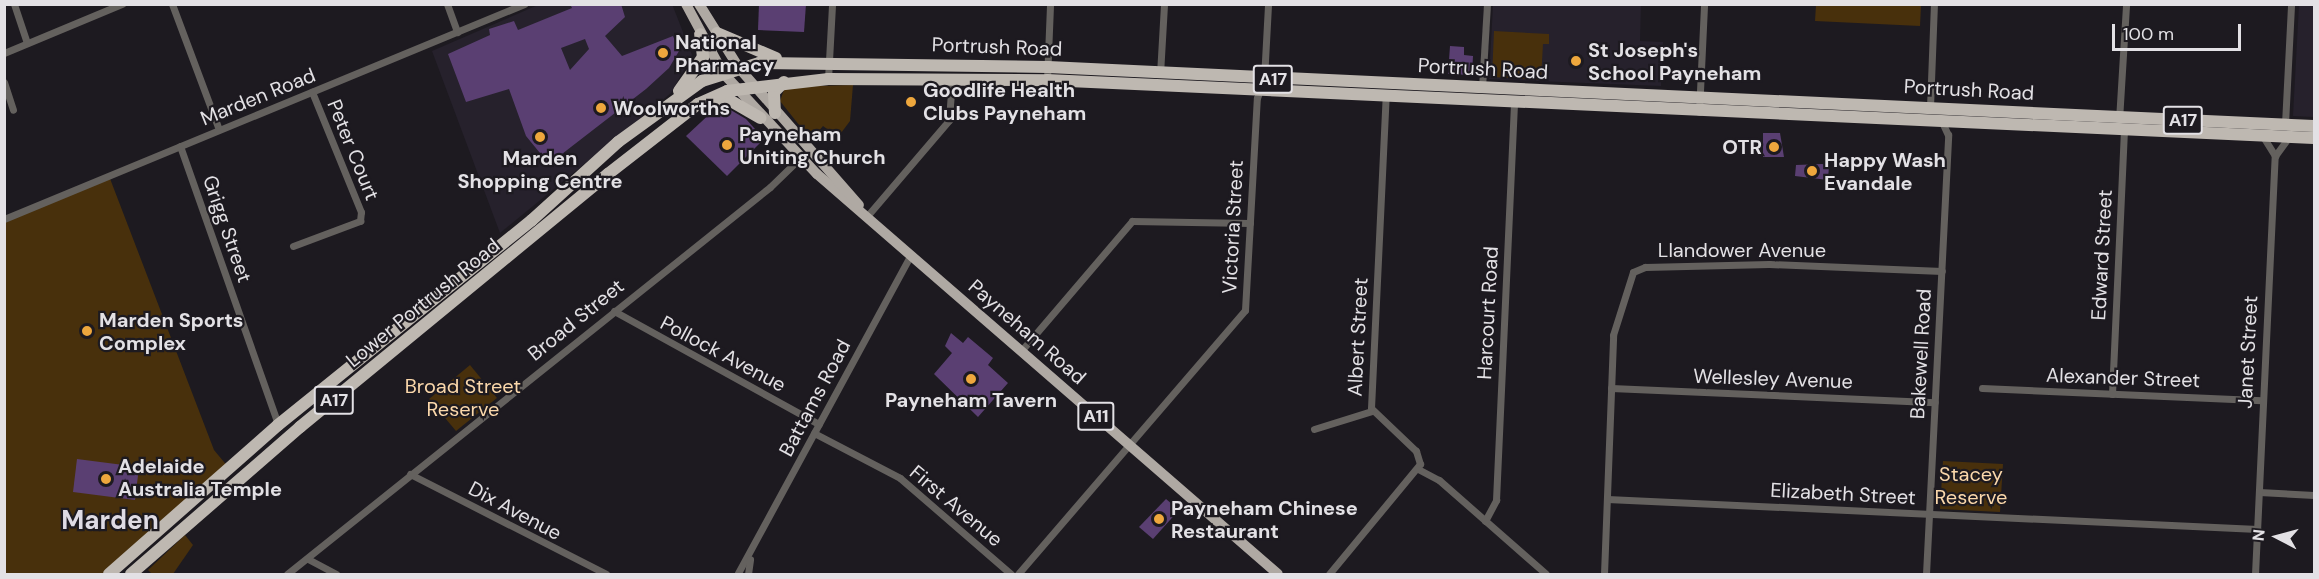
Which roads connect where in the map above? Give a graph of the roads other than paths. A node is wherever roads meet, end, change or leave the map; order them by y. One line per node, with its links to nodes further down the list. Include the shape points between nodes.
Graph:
1 (14, 4): 20 (street)
2 (122, 4): 20 (street)
3 (172, 4): 52 (street)
4 (447, 4): 17 (street)
5 (524, 4): 17 (street, Marden Road)
6 (686, 4): 19 (main road, Payneham Road / A11)
7 (699, 4): 18 (main road, Payneham Road / A11)
8 (832, 4): 23 (street)
9 (1050, 4): 26 (street)
10 (1164, 4): 30 (street)
11 (1268, 4): 29 (street)
12 (1487, 4): 34 (street)
13 (1704, 4): 42 (street)
14 (1934, 4): 43 (street)
15 (2126, 4): 49 (street, Edward Street)
16 (2291, 4): 50 (street)
17 (457, 32): 38 (street, Marden Road)
18 (717, 33): 22 (highway); 24 (main road, Payneham Road / A11)
19 (700, 34): 25 (main road, Payneham Road / A11); 40 (highway, via 701,61)
20 (27, 43): 21 (street)
21 (4, 53)
22 (783, 60): 23 (highway, Portrush Road / A17); 24 (highway, Portrush Road / A17)
23 (829, 62): 26 (highway, Portrush Road / A17); 28 (street)
24 (740, 68): 25 (highway, Portrush Road / A17); 33 (main road, Payneham Road / A11)
25 (723, 73): 35 (main road, Payneham Road / A11); 40 (highway, Lower Portrush Road / A17)
26 (1047, 74): 27 (highway, Portrush Road / A17); 30 (highway, Portrush Road / A17)
27 (952, 78): 28 (highway, Portrush Road / A17); 60 (street, via 950,120)
28 (828, 79): 32 (highway, Portrush Road / A17)
29 (1264, 79): 30 (highway, Portrush Road / A17); 36 (street, Victoria Street); 37 (highway, Portrush Road / A17)
30 (1159, 80): 36 (highway, Portrush Road / A17)
31 (4, 82): 44 (street)
32 (784, 82): 33 (highway, Portrush Road / A17); 45 (highway, via 774,92)
33 (754, 86): 35 (highway, Lower Portrush Road / A17); 45 (main road, Payneham Road / A11)
34 (1482, 88): 37 (highway, Portrush Road / A17); 42 (highway, Portrush Road / A17)
35 (737, 90): 39 (highway, Lower Portrush Road / A17); 46 (main road, Payneham Road / A11)
36 (1258, 90): 37 (highway, Portrush Road / A17); 62 (street, Victoria Street)
37 (1387, 90): 41 (highway, Portrush Road / A17); 76 (street, Albert Street)
38 (312, 92): 52 (street, Marden Road); 65 (street, Peter Court, via 361,212 360,221)
39 (706, 101): 46 (highway, via 731,101); 63 (highway, Lower Portrush Road / A17)
40 (669, 103): 64 (highway, Lower Portrush Road / A17, via 618,142)
41 (1514, 103): 42 (highway, Portrush Road / A17); 90 (street, Harcourt Road, via 1496,500)
42 (1699, 105): 43 (highway, Portrush Road / A17); 47 (highway, Portrush Road / A17)
43 (1930, 107): 47 (highway); 48 (highway); 49 (highway, Portrush Road / A17)
44 (13, 110)
45 (775, 113): 60 (main road, Payneham Road / A11)
46 (761, 118): 59 (main road, Payneham Road / A11)
47 (1903, 121): 48 (highway, Portrush Road / A17)
48 (1950, 122): 49 (highway, Portrush Road / A17); 53 (street); 53 (street, Bakewell Road)
49 (2122, 123): 50 (highway, Portrush Road / A17); 54 (highway, Portrush Road / A17); 73 (street, Edward Street)
50 (2285, 124): 51 (highway, Portrush Road / A17)
51 (2314, 126)
52 (219, 130): 57 (street, Marden Road)
53 (1948, 135): 68 (street, Bakewell Road)
54 (2262, 135): 55 (highway, Portrush Road / A17); 58 (street)
55 (2289, 136): 56 (highway, Portrush Road / A17); 58 (street)
56 (2314, 138)
57 (180, 146): 61 (street, Marden Road); 79 (street, Grigg Street)
58 (2275, 156): 74 (street, Janet Street)
59 (800, 158): 60 (main road, Payneham Road / A11); 69 (street, Broad Street)
60 (865, 213): 66 (main road, Payneham Road / A11)
61 (4, 219)
62 (1250, 224): 70 (street, via 1132,221); 82 (street, Victoria Street, via 1245,310)
63 (541, 231): 64 (highway); 67 (highway, Lower Portrush Road / A17)
64 (512, 237): 67 (highway); 79 (highway, Lower Portrush Road / A17)
65 (293, 246)
66 (911, 255): 70 (main road, Payneham Road / A11); 78 (street, Battams Road)
67 (502, 266): 77 (highway, Lower Portrush Road / A17)
68 (1942, 271): 71 (street, Llandower Avenue, via 1769,264 1639,268 1630,278 1614,324); 75 (street, Bakewell Road)
69 (614, 311): 78 (street, Pollock Avenue); 85 (street, Broad Street)
70 (1021, 351): 82 (main road, Payneham Road / A11)
71 (1611, 388): 75 (street, Wellesley Avenue); 88 (street, Llandower Avenue)
72 (1982, 388): 73 (street, Alexander Street)
73 (2112, 394): 74 (street, Alexander Street)
74 (2262, 400): 86 (street, Janet Street)
75 (1935, 402): 89 (street, Bakewell Road)
76 (1372, 411): 80 (street); 84 (street, Albert Street, via 1416,451)
77 (303, 424): 79 (highway); 83 (highway, Lower Portrush Road / A17)
78 (819, 424): 81 (street, Battams Road)
79 (278, 425): 83 (highway); 94 (highway, Lower Portrush Road / A17)
80 (1314, 429)
81 (814, 433): 99 (street, Battams Road); 100 (street, First Avenue, via 900,478)
82 (1131, 446): 101 (street, Victoria Street); 102 (main road, Payneham Road / A11)
83 (271, 451): 93 (highway, Lower Portrush Road / A17)
84 (1418, 469): 90 (street, via 1439,480); 103 (street)
85 (410, 474): 92 (street, Broad Street); 98 (street, Dix Avenue)
86 (2259, 492): 87 (street); 91 (street, Janet Street)
87 (2314, 495)
88 (1607, 499): 89 (street, Elizabeth Street); 105 (street, Llandower Avenue)
89 (1929, 514): 91 (street, Elizabeth Street); 106 (street, Bakewell Road)
90 (1485, 521): 104 (street)
91 (2257, 529): 107 (street, Janet Street)
92 (308, 559): 96 (street, Broad Street); 97 (street)
93 (141, 565): 94 (highway); 95 (highway, Lower Portrush Road / A17)
94 (115, 572)
95 (131, 574)
96 (287, 574)
97 (336, 574)
98 (606, 574)
99 (741, 574)
100 (1011, 574)
101 (1018, 574)
102 (1278, 574)
103 (1329, 574)
104 (1546, 574)
105 (1604, 574)
106 (1926, 574)
107 (2255, 574)

